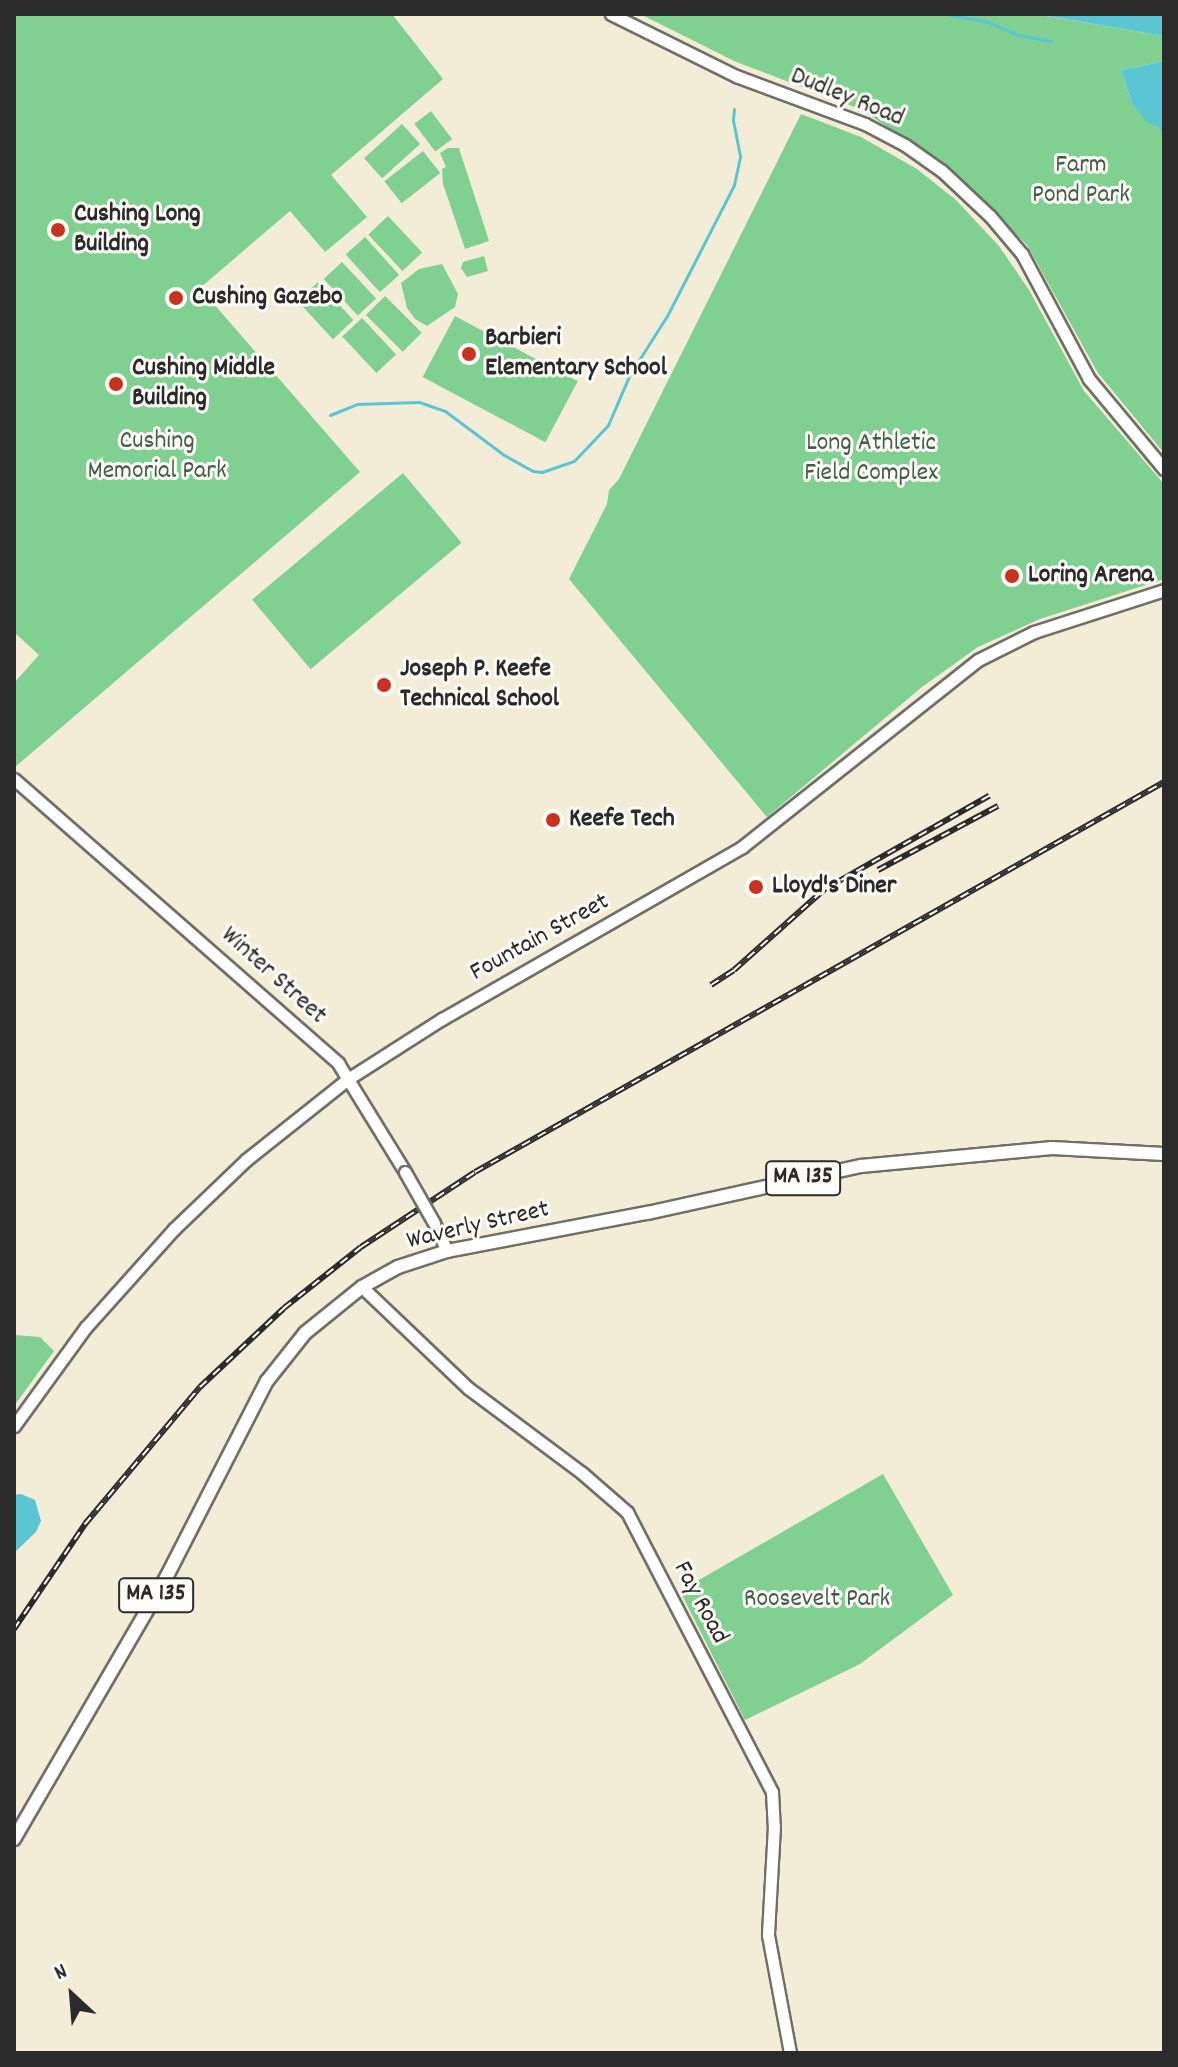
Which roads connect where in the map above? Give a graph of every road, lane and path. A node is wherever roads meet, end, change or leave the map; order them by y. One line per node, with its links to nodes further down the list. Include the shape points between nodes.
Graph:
1 (611, 14): 2 (street, Dudley Road, via 736,76 865,124 942,171 1022,254 1089,379)
2 (1164, 469)
3 (1164, 590): 5 (street, Fountain Street, via 1034,632 978,660 742,847)
4 (14, 779): 5 (street, Winter Street, via 338,1063)
5 (348, 1079): 7 (street, Winter Street, bridge); 9 (street, Fountain Street, via 246,1160 174,1229 86,1327)
6 (1164, 1154): 7 (main road, Waverly Street / MA 135, via 1052,1148 890,1162)
7 (447, 1251): 8 (main road, Waverly Street / MA 135, via 398,1267)
8 (362, 1287): 10 (main road, Waverly Street / MA 135, via 316,1321 267,1381 167,1576); 11 (street, Fay Road, via 468,1388 627,1512 772,1792 768,1935)
9 (14, 1426)
10 (14, 1839)
11 (790, 2053)

